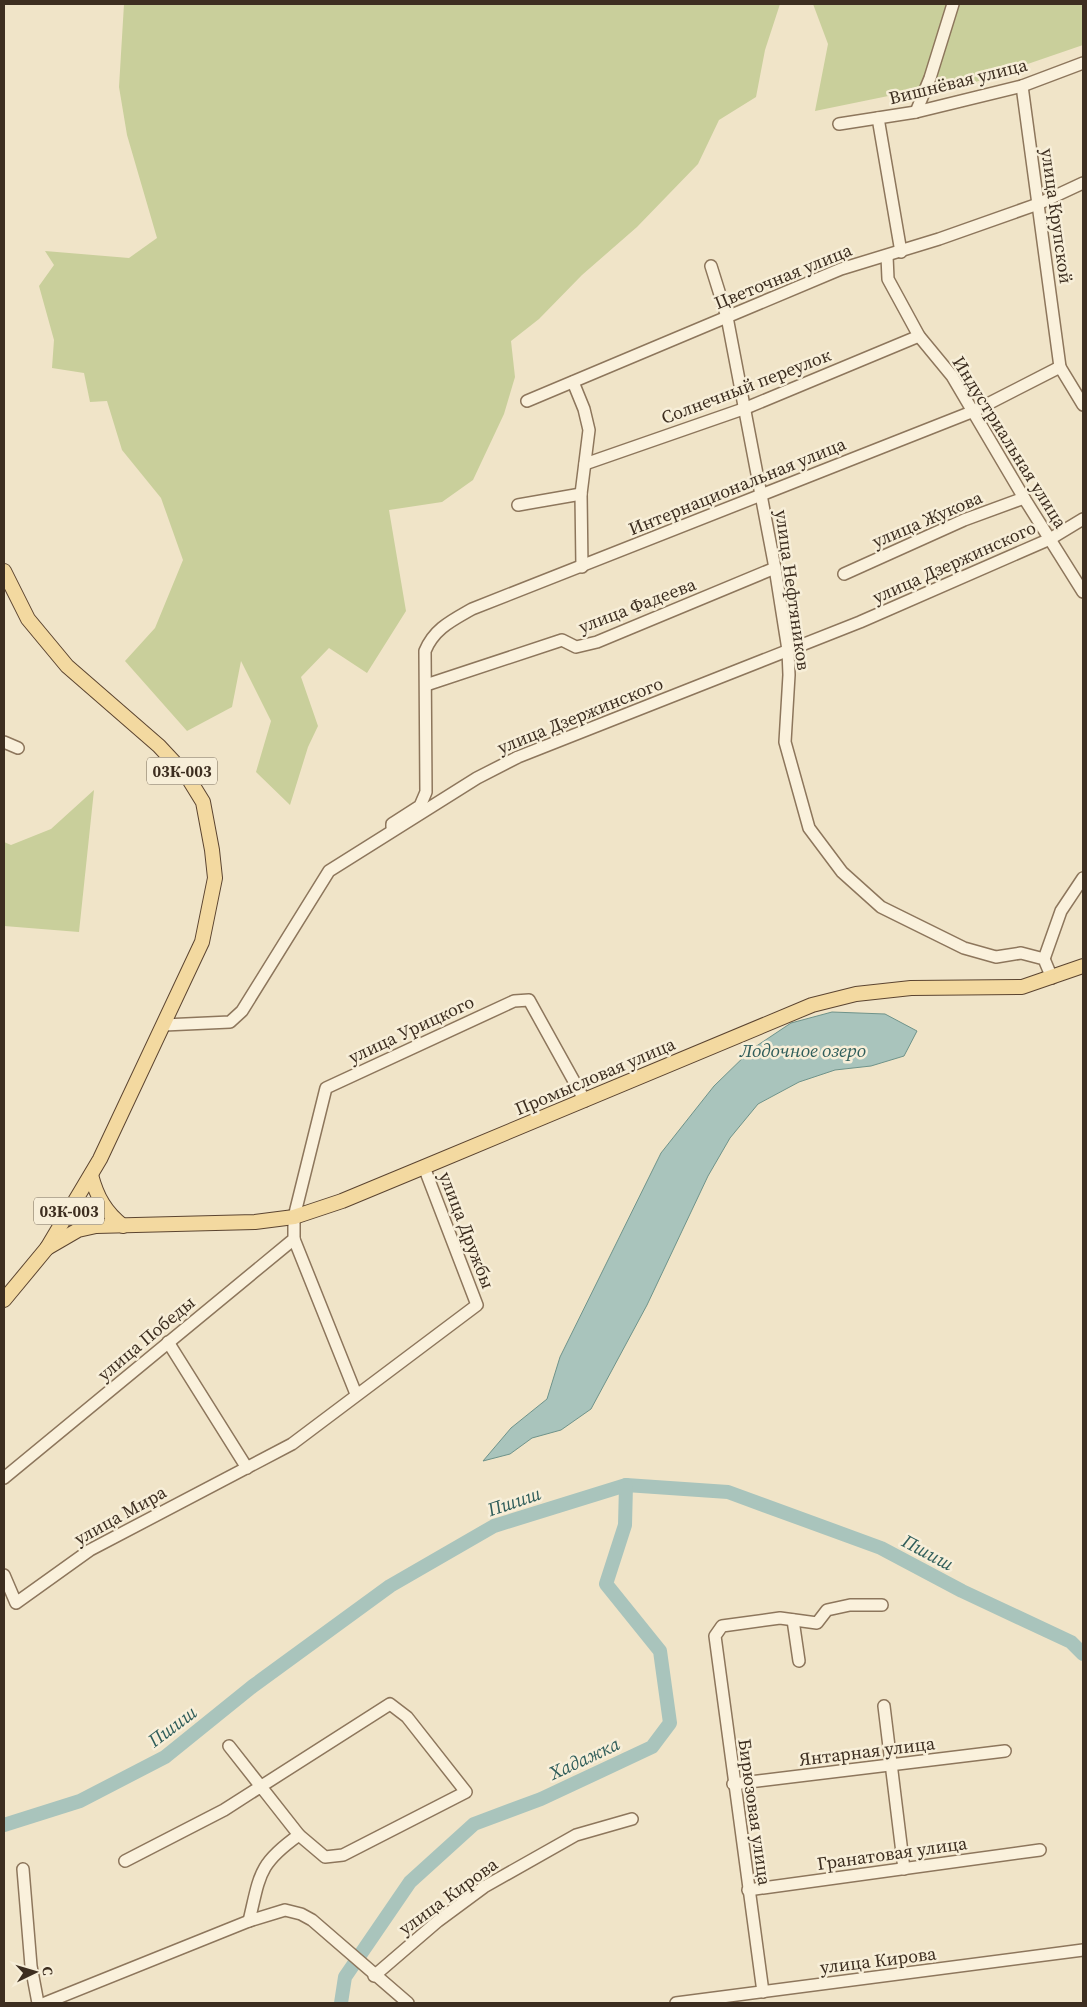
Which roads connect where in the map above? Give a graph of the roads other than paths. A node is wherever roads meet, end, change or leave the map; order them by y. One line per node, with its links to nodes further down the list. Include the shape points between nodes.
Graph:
1 (953, 4): 4 (street)
2 (1083, 63): 3 (street, Вишнёвая улица)
3 (1022, 86): 4 (street, Вишнёвая улица); 8 (street, улица Крупской)
4 (916, 112): 5 (street, Вишнёвая улица)
5 (878, 118): 6 (street, Вишнёвая улица); 9 (street)
6 (839, 124)
7 (1083, 184): 8 (street, Цветочная улица)
8 (1038, 204): 9 (street, Цветочная улица); 14 (street, улица Крупской)
9 (901, 252): 10 (street, Цветочная улица)
10 (887, 256): 12 (street, Цветочная улица, via 841,269); 13 (street, Индустриальная улица, via 888,279)
11 (711, 266): 12 (street, улица Нефтяников)
12 (728, 317): 15 (street, Цветочная улица); 18 (street, улица Нефтяников)
13 (919, 336): 18 (street, Солнечный переулок); 19 (street, Индустриальная улица, via 952,376)
14 (1060, 367): 17 (street, улица Крупской); 19 (street, Интернациональная улица)
15 (573, 382): 16 (street, Цветочная улица); 20 (street, via 589,430)
16 (527, 401)
17 (1083, 405)
18 (746, 408): 20 (street, Солнечный переулок); 22 (street, улица Нефтяников)
19 (974, 411): 22 (street, Интернациональная улица); 23 (street, Индустриальная улица)
20 (585, 464): 21 (street)
21 (581, 494): 24 (street); 27 (street)
22 (762, 496): 27 (street, Интернациональная улица); 28 (street, улица Нефтяников)
23 (1024, 498): 26 (street, Индустриальная улица); 30 (street, улица Жукова, via 964,520)
24 (518, 504)
25 (1083, 519): 26 (street, улица Дзержинского)
26 (1050, 539): 31 (street, Индустриальная улица); 32 (street, улица Дзержинского)
27 (582, 567): 33 (street, Интернациональная улица, via 472,609 444,625 430,639 425,651)
28 (775, 568): 32 (street, улица Нефтяников); 33 (street, улица Фадеева, via 597,642 576,647 562,640)
29 (4, 571): 41 (main road, 03К-003, via 28,620 67,666 159,746 187,776 203,802 215,878 202,942)
30 (844, 574)
31 (1083, 592)
32 (788, 650): 36 (street, улица Дзержинского, via 518,757 478,778); 38 (street, улица Нефтяников, via 784,742 809,828 842,872 881,907 964,948 996,957 1021,953)
33 (426, 685): 36 (street, via 426,792 420,806 392,824)
34 (4, 742): 35 (street)
35 (18, 748)
36 (391, 834): 41 (street, улица Дзержинского, via 329,871 242,1011 230,1022)
37 (1083, 878): 38 (street, via 1061,911)
38 (1044, 959): 40 (street)
39 (1083, 966): 40 (main road, Промысловая улица)
40 (1052, 978): 42 (main road, Промысловая улица, via 1022,987 856,994 812,1005)
41 (164, 1025): 44 (main road, 03К-003)
42 (585, 1101): 43 (main road, Промысловая улица); 45 (street, улица Урицкого, via 528,1000 514,1001 326,1088)
43 (424, 1167): 45 (main road, Промысловая улица, via 342,1201); 50 (street, улица Дружбы)
44 (91, 1175): 46 (main road, via 102,1205); 48 (main road, 03К-003)
45 (294, 1216): 46 (main road, Промысловая улица, via 255,1222); 47 (street)
46 (123, 1226): 48 (main road, Промысловая улица, via 78,1230)
47 (294, 1239): 51 (street, улица Победы); 52 (street)
48 (47, 1248): 49 (main road, 03К-003)
49 (4, 1300)
50 (477, 1305): 52 (street, улица Мира)
51 (168, 1342): 53 (street); 54 (street, улица Победы)
52 (356, 1394): 53 (street, улица Мира, via 292,1444)
53 (246, 1468): 55 (street, улица Мира, via 90,1550 16,1603)
54 (4, 1478)
55 (4, 1575)
56 (882, 1605): 57 (street, via 850,1604 827,1610 817,1623)
57 (793, 1620): 58 (street); 63 (street, Бирюзовая улица, via 780,1618 722,1626 715,1636)
58 (799, 1661)
59 (884, 1706): 62 (street)
60 (229, 1746): 64 (street)
61 (1005, 1751): 62 (street, Янтарная улица)
62 (893, 1766): 63 (street, Янтарная улица); 69 (street)
63 (733, 1784): 71 (street, Бирюзовая улица)
64 (262, 1786): 66 (street); 66 (street, via 390,1704 407,1717 466,1792 344,1855 325,1857); 68 (street, via 224,1810)
65 (632, 1819): 74 (street, улица Кирова, via 576,1835 484,1887)
66 (299, 1835): 72 (street, via 276,1852 260,1872)
67 (1040, 1850): 69 (street, Гранатовая улица)
68 (125, 1860)
69 (904, 1868): 71 (street, Гранатовая улица)
70 (24, 1869): 76 (street, via 31,1966)
71 (748, 1890): 75 (street, Бирюзовая улица)
72 (249, 1921): 74 (street, via 285,1910 302,1914); 77 (street)
73 (1083, 1950): 75 (street, улица Кирова)
74 (371, 1974): 78 (street)
75 (762, 1992): 79 (street, улица Кирова)
76 (38, 2003)
77 (45, 2003)
78 (408, 2003)
79 (676, 2003)

